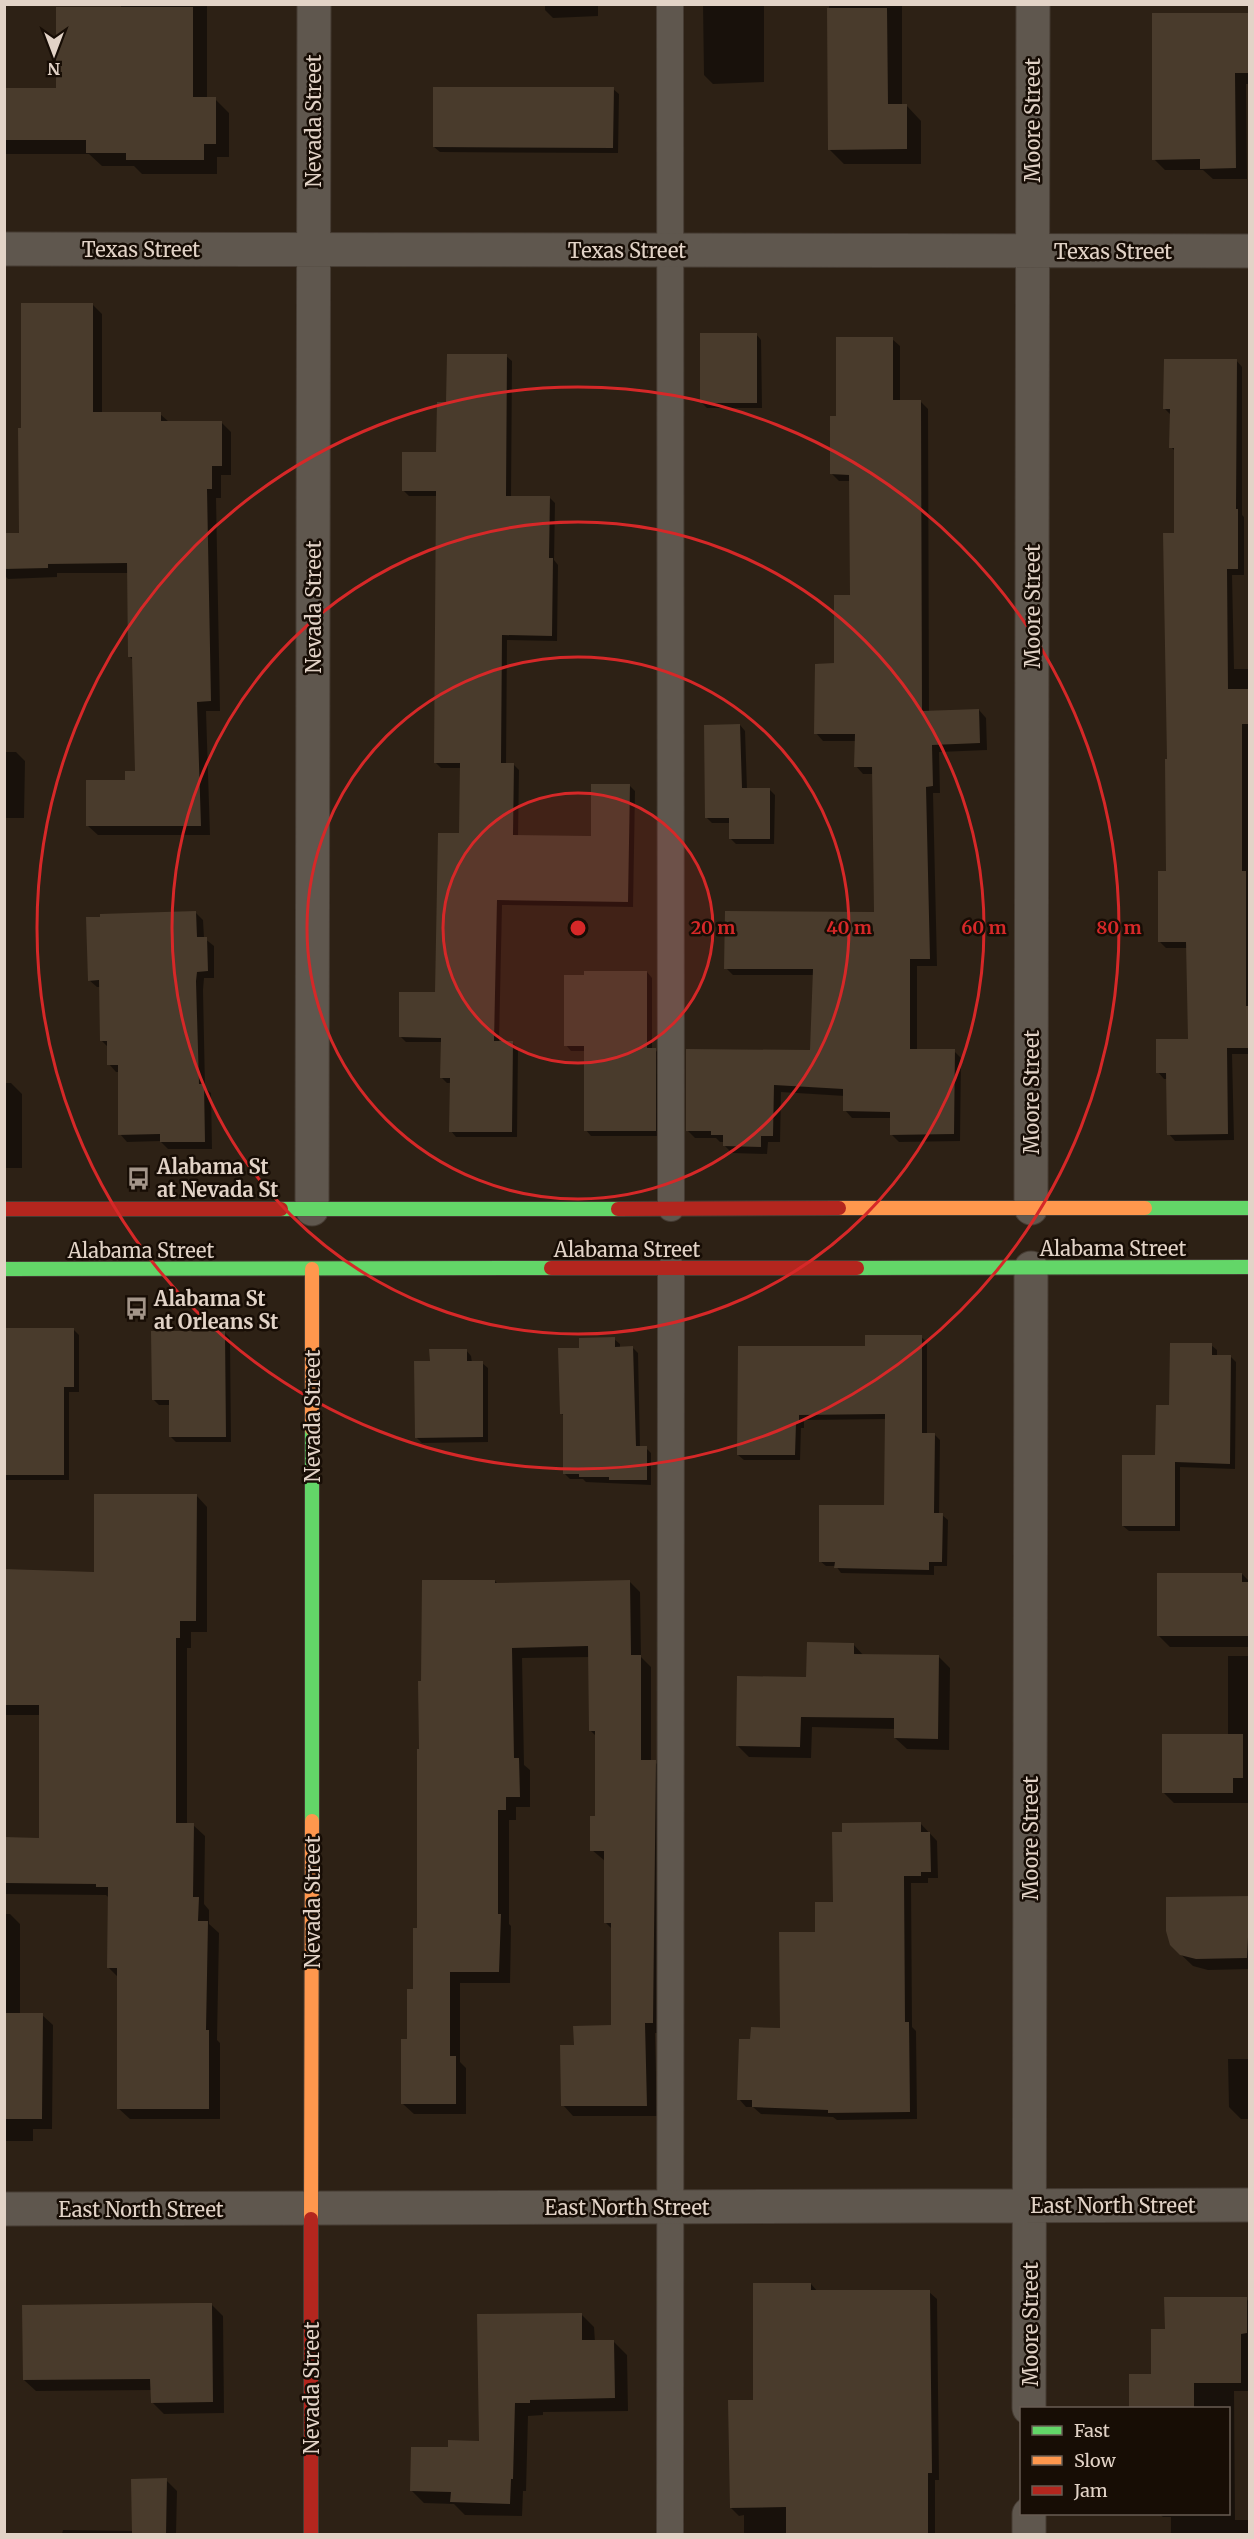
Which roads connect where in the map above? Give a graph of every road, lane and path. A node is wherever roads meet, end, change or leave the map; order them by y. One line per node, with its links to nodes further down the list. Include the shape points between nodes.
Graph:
1 (314, 4): 5 (street, Nevada Street)
2 (670, 4): 6 (lane)
3 (1033, 4): 7 (street, Moore Street)
4 (4, 249): 5 (street, Texas Street)
5 (313, 249): 6 (street, Texas Street); 13 (street, Nevada Street)
6 (669, 250): 7 (street, Texas Street); 9 (lane)
7 (1032, 251): 8 (street, Texas Street); 10 (street, Moore Street)
8 (1250, 251)
9 (671, 1208): 10 (main road, Alabama Street); 13 (main road, Alabama Street)
10 (1031, 1208): 11 (main road, Alabama Street)
11 (1250, 1208)
12 (4, 1209): 13 (main road, Alabama Street)
13 (312, 1209)
14 (1250, 1267): 16 (main road, Alabama Street)
15 (671, 1268): 16 (main road, Alabama Street); 18 (main road, Alabama Street); 21 (lane)
16 (1031, 1268): 20 (street, Moore Street)
17 (4, 1269): 18 (main road, Alabama Street)
18 (312, 1269): 22 (main road, Nevada Street)
19 (1250, 2205): 20 (street, East North Street)
20 (1030, 2206): 21 (street, East North Street); 24 (street, Moore Street)
21 (670, 2207): 22 (street, East North Street); 27 (lane)
22 (311, 2208): 23 (street, East North Street); 26 (main road, Nevada Street)
23 (4, 2209)
24 (1029, 2407)
25 (1029, 2515): 28 (street)
26 (311, 2535)
27 (670, 2535)
28 (1029, 2535)

